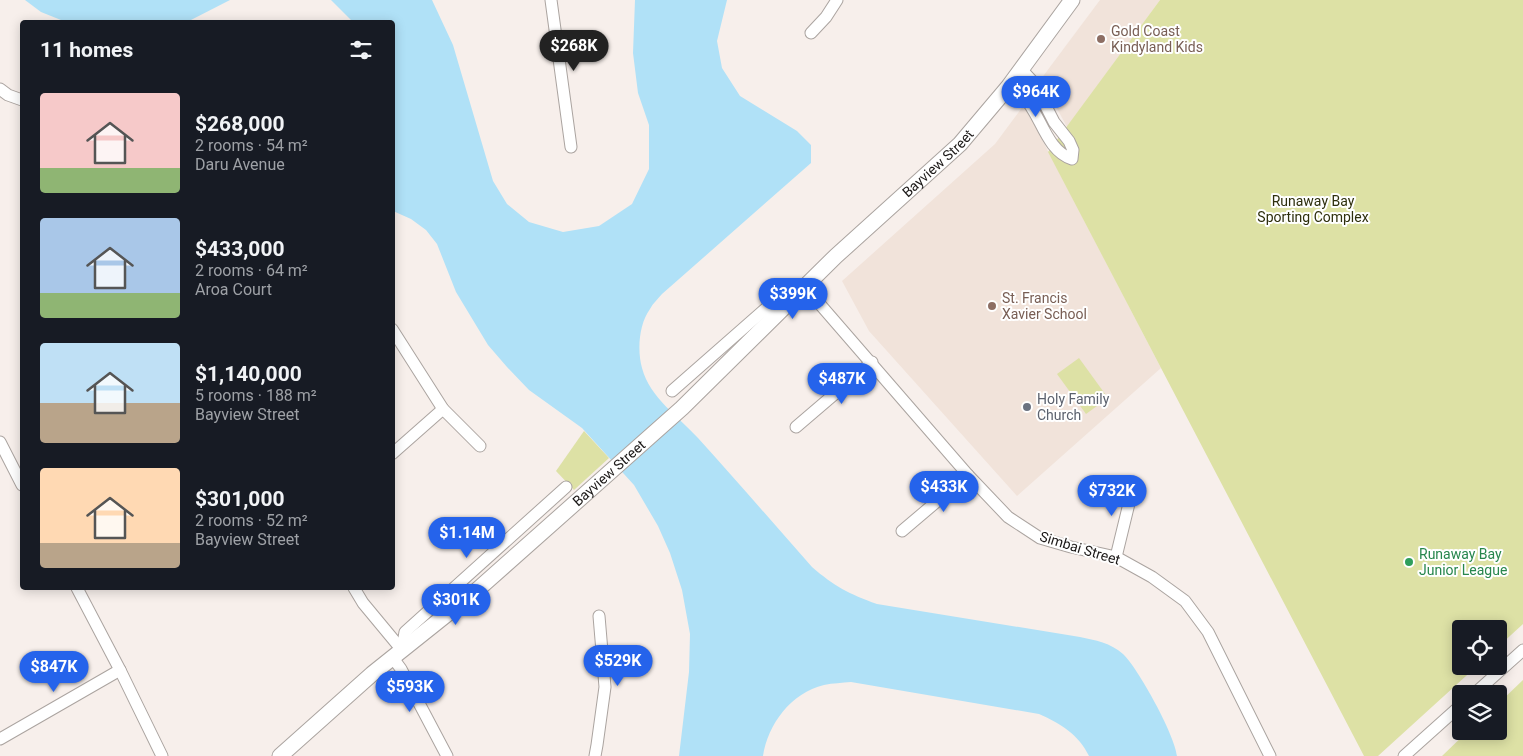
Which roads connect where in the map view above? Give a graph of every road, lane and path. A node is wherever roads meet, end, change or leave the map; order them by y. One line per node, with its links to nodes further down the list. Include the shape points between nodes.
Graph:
1 (551, 0): 9 (street)
2 (837, 0): 4 (street)
3 (1072, 0): 5 (main road, Bayview Street)
4 (810, 33)
5 (1021, 69): 6 (main road, Bayview Street); 6 (street, via 1034,83 1054,122 1069,140 1072,159 1057,150 1029,102)
6 (1009, 86): 10 (main road, Bayview Street, via 960,144)
7 (0, 89): 8 (street)
8 (20, 99)
9 (571, 147)
10 (805, 287): 12 (street, Simbai Street); 13 (street, Bayview Street, via 780,297); 29 (main road, Bayview Street, via 682,408 476,592)
11 (395, 334): 14 (street)
12 (872, 362): 15 (street); 19 (street, Simbai Street)
13 (672, 391)
14 (443, 409): 17 (street); 18 (street)
15 (796, 427)
16 (0, 442): 20 (street)
17 (480, 446)
18 (395, 451)
19 (968, 475): 23 (street); 24 (street, Simbai Street, via 1008,517 1040,538)
20 (20, 481)
21 (1134, 483): 24 (street)
22 (566, 487): 29 (street, Bayview Street, via 405,632)
23 (902, 531)
24 (1116, 557): 38 (street, Simbai Street, via 1184,601 1208,632)
25 (78, 590): 30 (street)
26 (355, 590): 29 (street)
27 (599, 616): 37 (street, via 605,687)
28 (1523, 650): 31 (street)
29 (398, 654): 35 (main road, Bayview Street); 36 (street, via 401,669)
30 (120, 670): 33 (street); 34 (street)
31 (1484, 685)
32 (1452, 713): 39 (street)
33 (0, 739)
34 (162, 756)
35 (280, 756)
36 (448, 756)
37 (594, 756)
38 (1270, 756)
39 (1404, 756)

